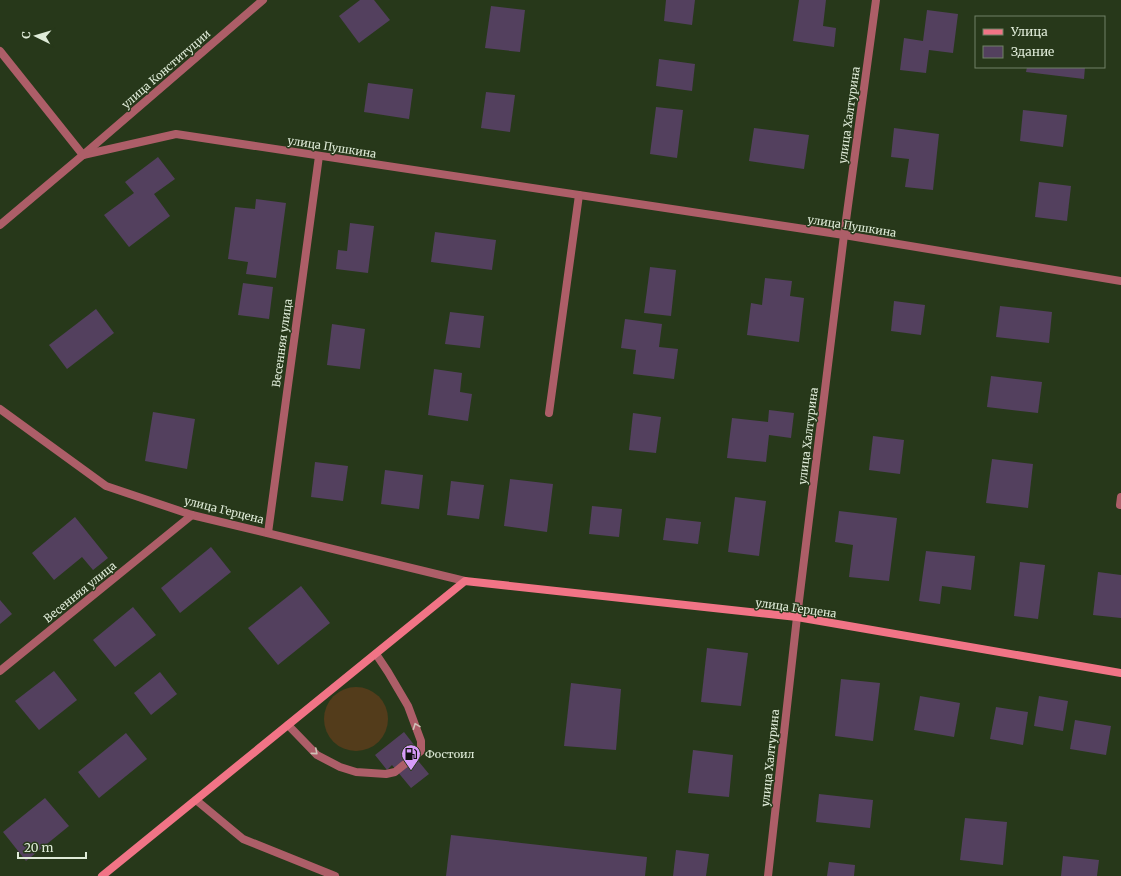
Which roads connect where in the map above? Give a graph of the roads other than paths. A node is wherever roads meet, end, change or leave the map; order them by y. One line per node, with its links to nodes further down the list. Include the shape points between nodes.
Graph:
1 (263, 0): 4 (street, улица Конституции)
2 (876, 0): 8 (street, улица Халтурина)
3 (0, 51): 4 (street)
4 (83, 155): 5 (street, улица Пушкина, via 176,134); 7 (street, улица Конституции)
5 (319, 156): 6 (street, улица Пушкина); 13 (street, Весенняя улица)
6 (579, 196): 8 (street, улица Пушкина); 11 (street)
7 (0, 225)
8 (844, 236): 9 (street, улица Пушкина); 15 (street, улица Халтурина)
9 (1121, 281)
10 (0, 409): 12 (street, улица Герцена, via 106,486)
11 (549, 413)
12 (192, 515): 13 (street, улица Герцена); 17 (street, Весенняя улица)
13 (268, 533): 14 (street, улица Герцена)
14 (466, 581): 15 (street, улица Герцена); 16 (street)
15 (796, 617): 18 (street, улица Герцена); 23 (street, улица Халтурина)
16 (376, 654): 19 (street); 19 (street, one-way to 16, via 317,755 356,772 394,772 421,751 422,741 408,706)
17 (0, 671)
18 (1121, 673)
19 (288, 725): 20 (street)
20 (196, 800): 21 (street); 22 (street, via 242,839)
21 (102, 876)
22 (335, 876)
23 (768, 876)

